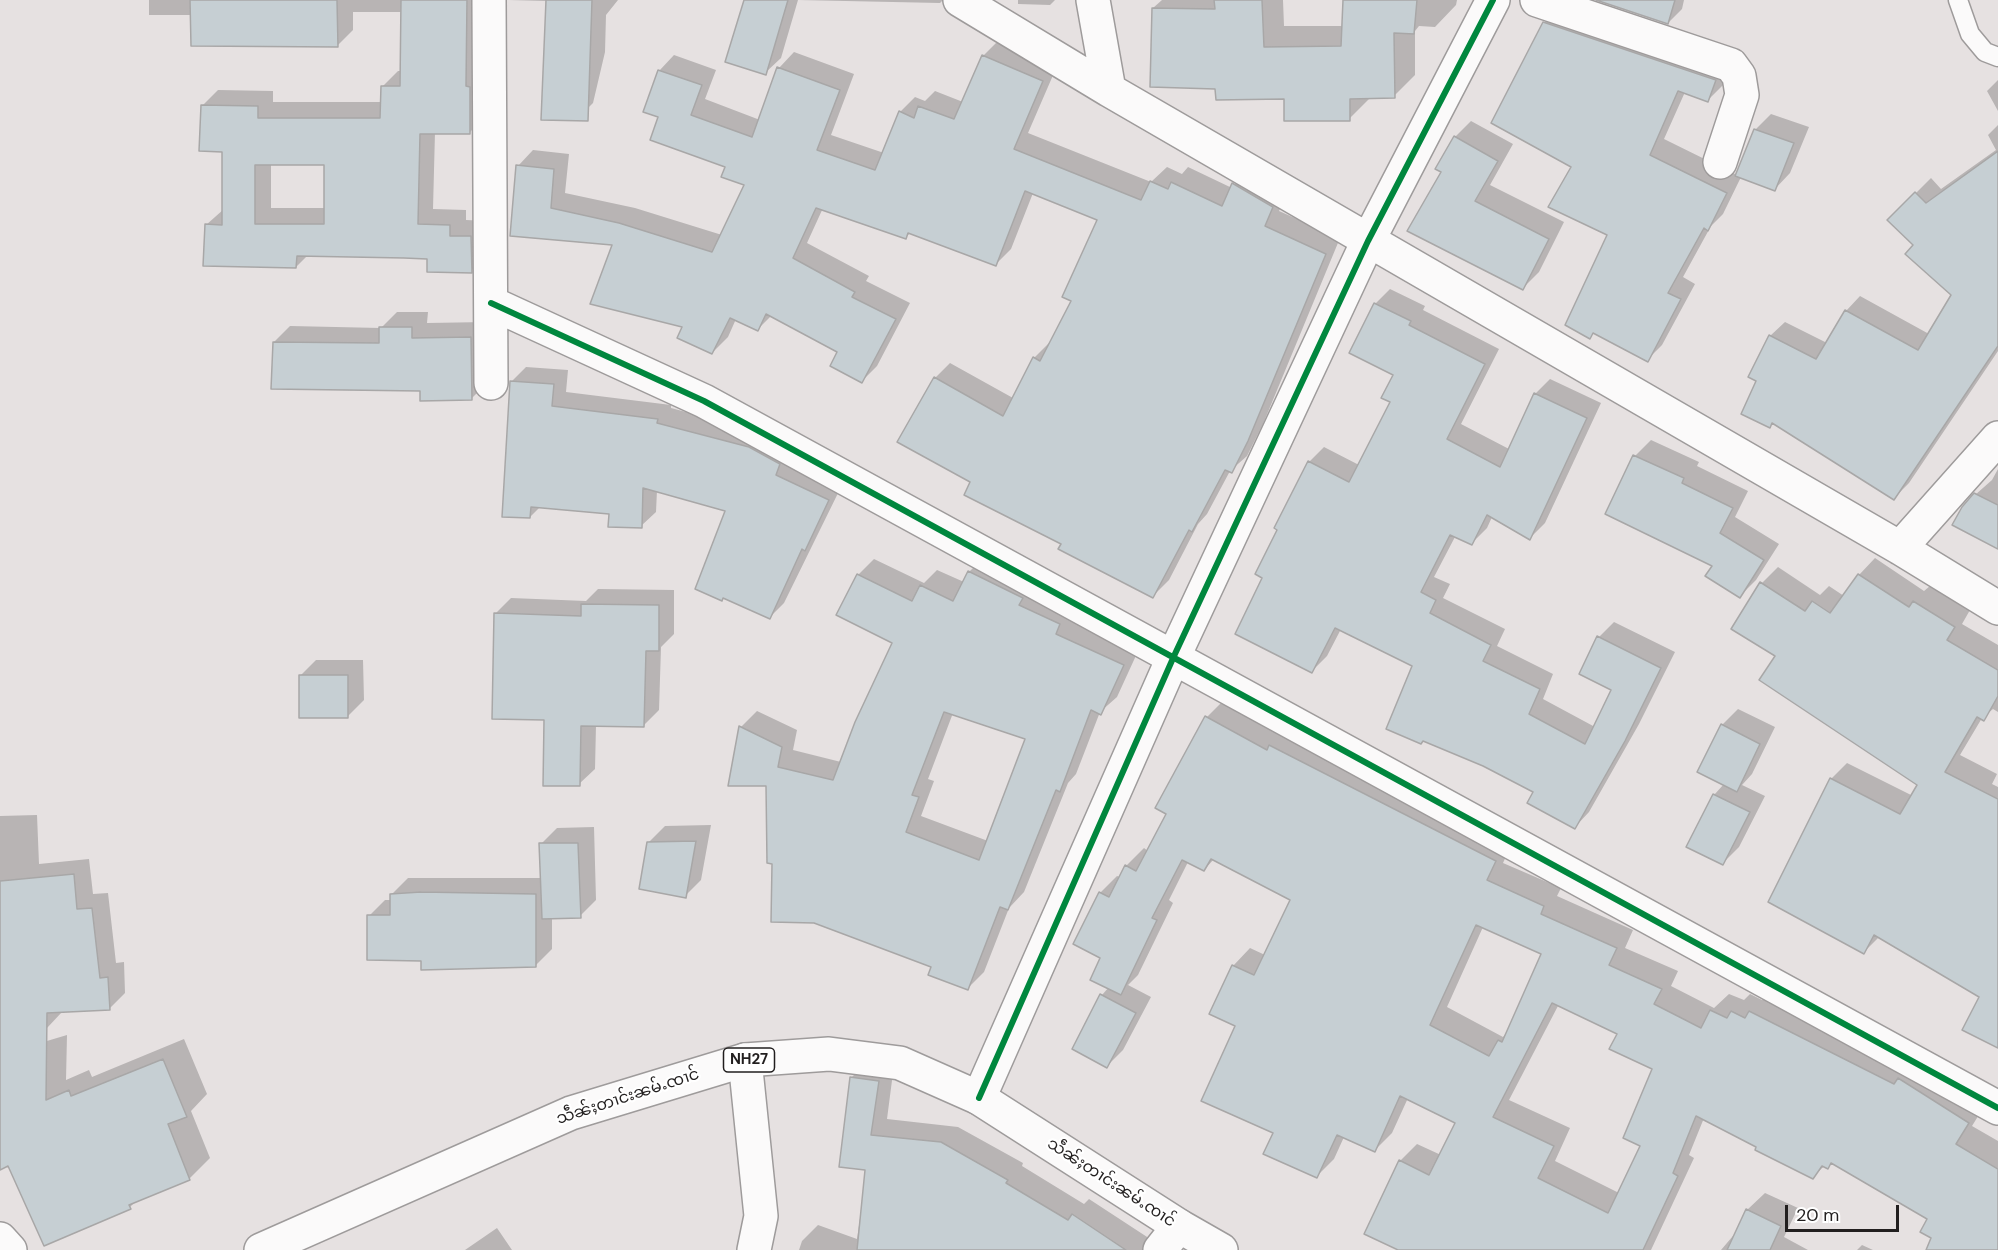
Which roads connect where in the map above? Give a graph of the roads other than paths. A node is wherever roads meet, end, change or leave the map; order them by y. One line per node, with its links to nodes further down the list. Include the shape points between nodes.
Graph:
1 (489, 0): 11 (main road)
2 (960, 0): 8 (main road)
3 (1093, 0): 8 (main road)
4 (1493, 0): 10 (main road)
5 (1537, 0): 9 (main road, via 1731,65 1740,76 1742,95)
6 (1958, 0): 7 (lane, via 1970,34 1985,52)
7 (1998, 57)
8 (1109, 90): 10 (main road)
9 (1720, 162)
10 (1368, 241): 14 (main road); 16 (main road)
11 (491, 303): 12 (main road); 16 (main road, via 704,402)
12 (491, 383)
13 (1998, 438): 14 (main road)
14 (1900, 548): 15 (main road)
15 (1998, 608)
16 (1174, 656): 18 (main road); 19 (main road)
17 (745, 1060): 18 (main road, သဵၼ်ႈတၢင်းၼမ်ႉၸၢင် / NH27, via 829,1054 900,1063); 23 (main road, သဵၼ်ႈတၢင်းၼမ်ႉၸၢင် / NH27, via 571,1113); 24 (main road, via 761,1216)
18 (979, 1098): 20 (main road, သဵၼ်ႈတၢင်းၼမ်ႉၸၢင် / NH27)
19 (1998, 1108)
20 (1170, 1238): 25 (main road, သဵၼ်ႈတၢင်းၼမ်ႉၸၢင် / NH27)
21 (0, 1239): 22 (main road)
22 (10, 1250)
23 (261, 1250)
24 (754, 1250)
25 (1221, 1250)

